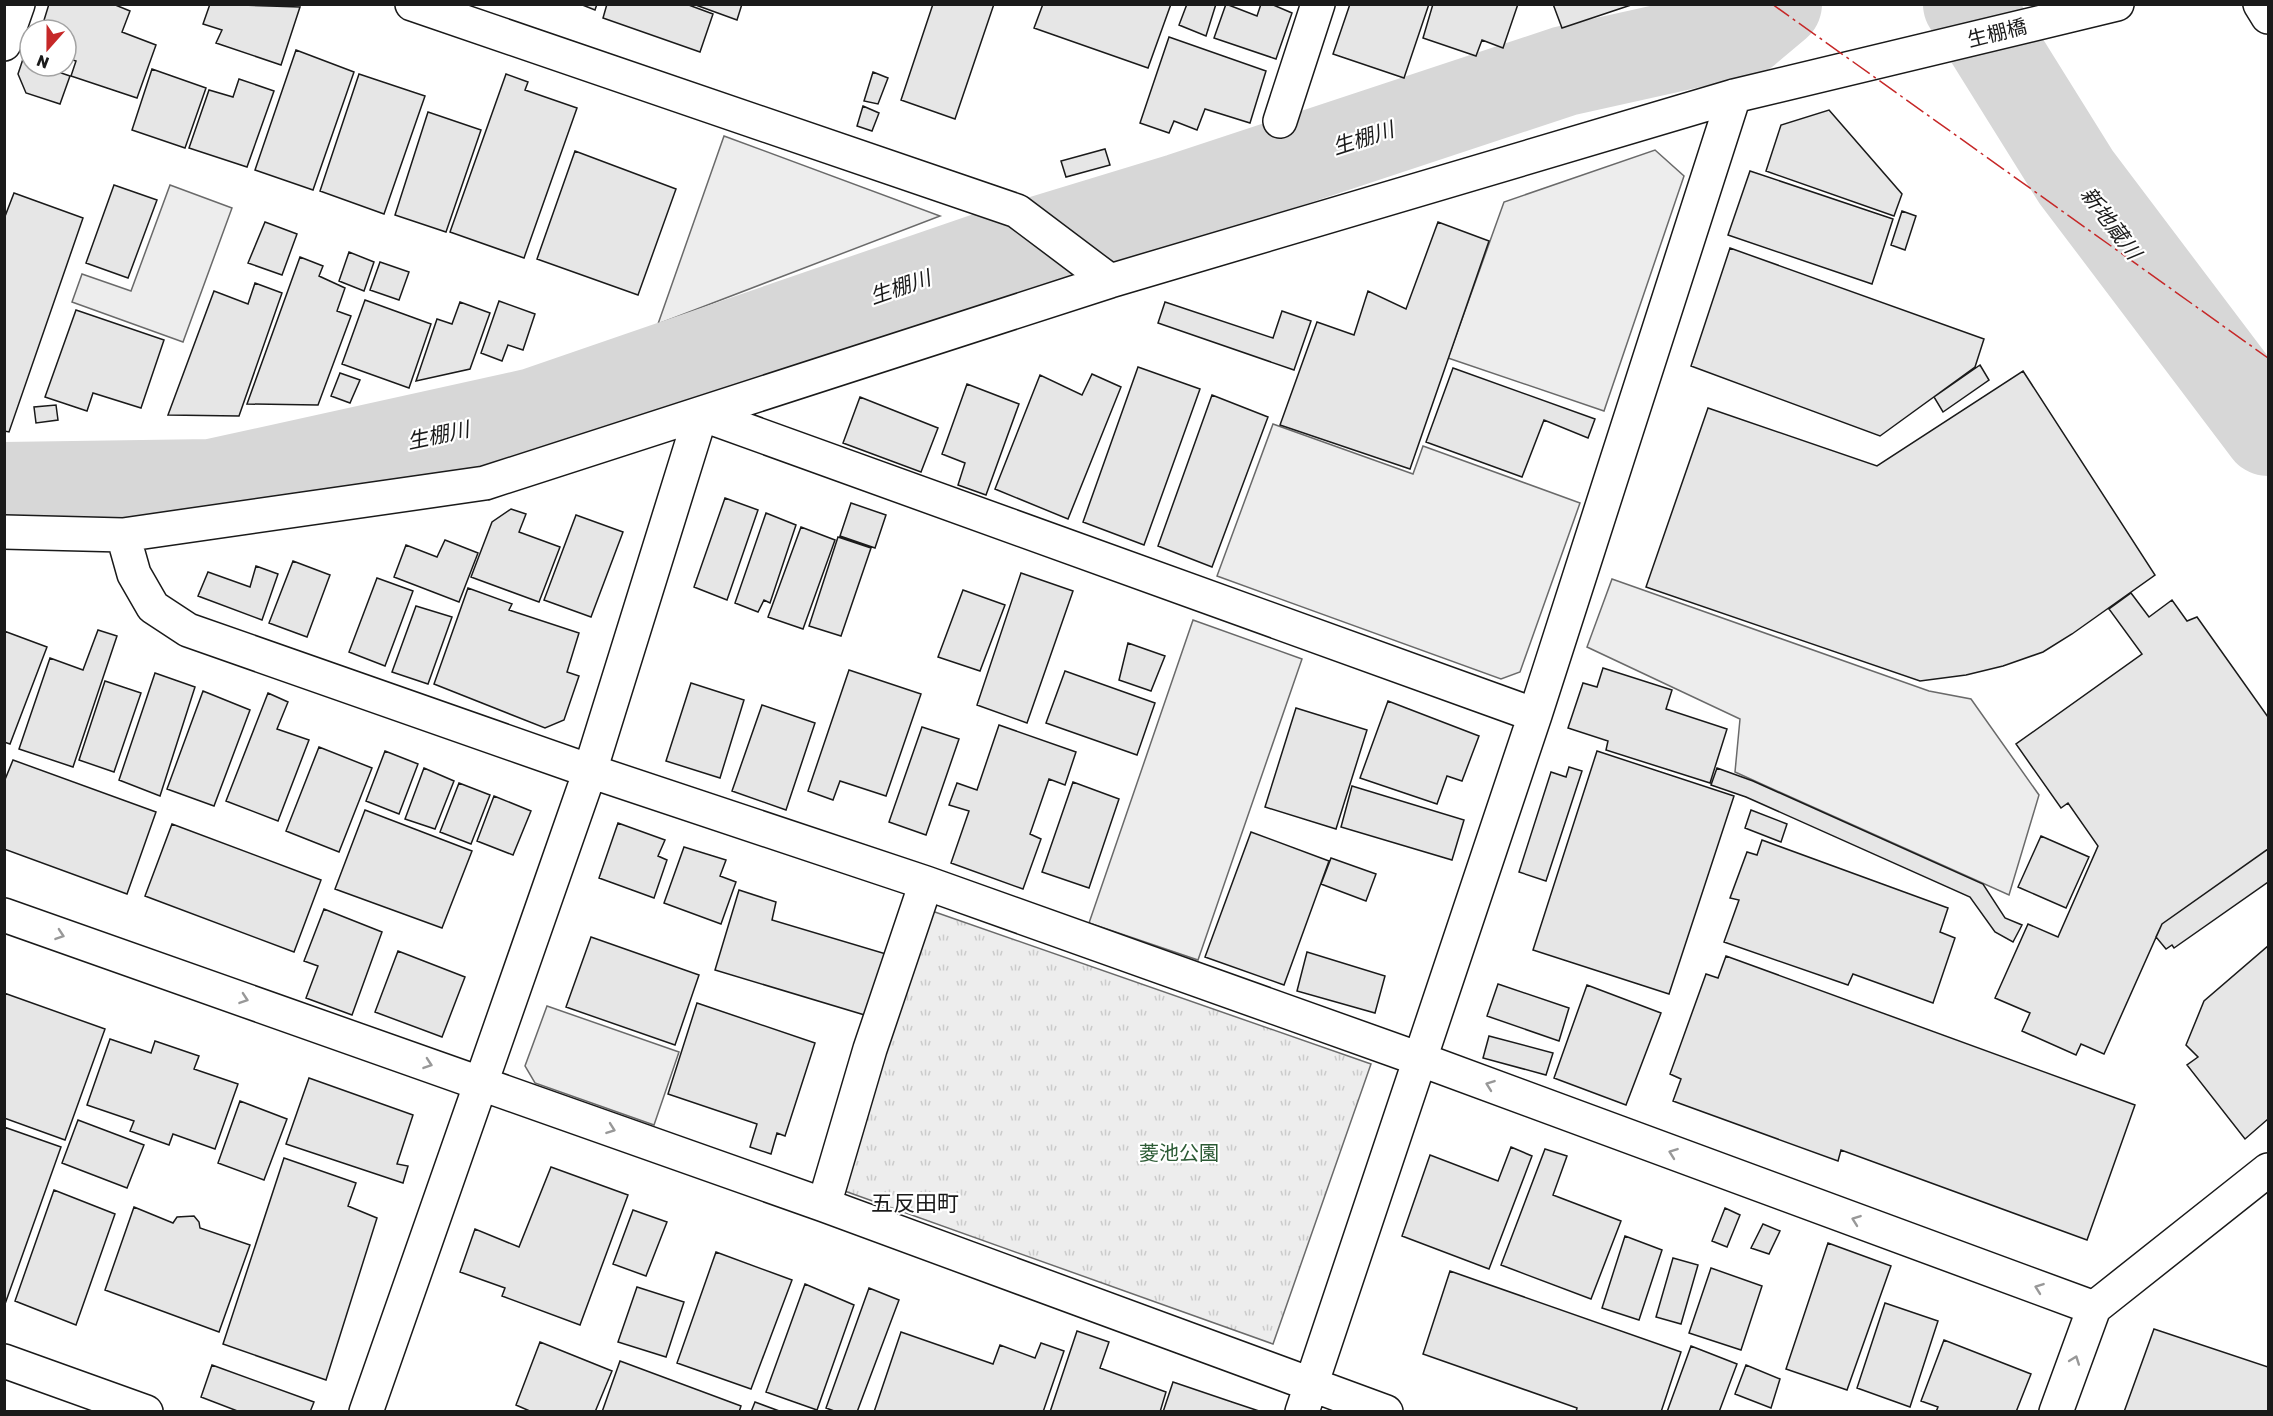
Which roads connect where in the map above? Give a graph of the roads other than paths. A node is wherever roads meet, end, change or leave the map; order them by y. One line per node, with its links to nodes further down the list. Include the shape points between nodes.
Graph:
1 (18, 4): 7 (street)
2 (412, 4): 10 (street, via 1017,211)
3 (1318, 4): 9 (street)
4 (2117, 4): 8 (street, 生棚橋)
5 (2260, 4): 6 (street)
6 (2268, 16)
7 (4, 44)
8 (1734, 96): 10 (street, 生棚橋); 14 (street)
9 (1280, 121)
10 (1098, 272): 11 (street, 生棚橋)
11 (701, 414): 13 (street, 生棚橋, via 485,483); 14 (street); 15 (street)
12 (4, 532): 13 (street, 生棚橋)
13 (123, 535): 15 (street, via 134,574 153,607 189,630)
14 (1535, 715): 18 (street)
15 (590, 771): 16 (street); 19 (street)
16 (926, 883): 18 (street); 21 (street, via 870,1049)
17 (4, 915): 19 (street, one-way to 19)
18 (1422, 1060): 22 (street, one-way to 18); 24 (street)
19 (482, 1083): 21 (street, one-way to 21); 26 (street)
20 (2268, 1170): 22 (street)
21 (824, 1205): 24 (street)
22 (2094, 1308): 28 (street, one-way to 22)
23 (4, 1361): 25 (street)
24 (1307, 1398): 27 (street)
25 (146, 1412)
26 (366, 1412)
27 (1386, 1412)
28 (2056, 1412)

